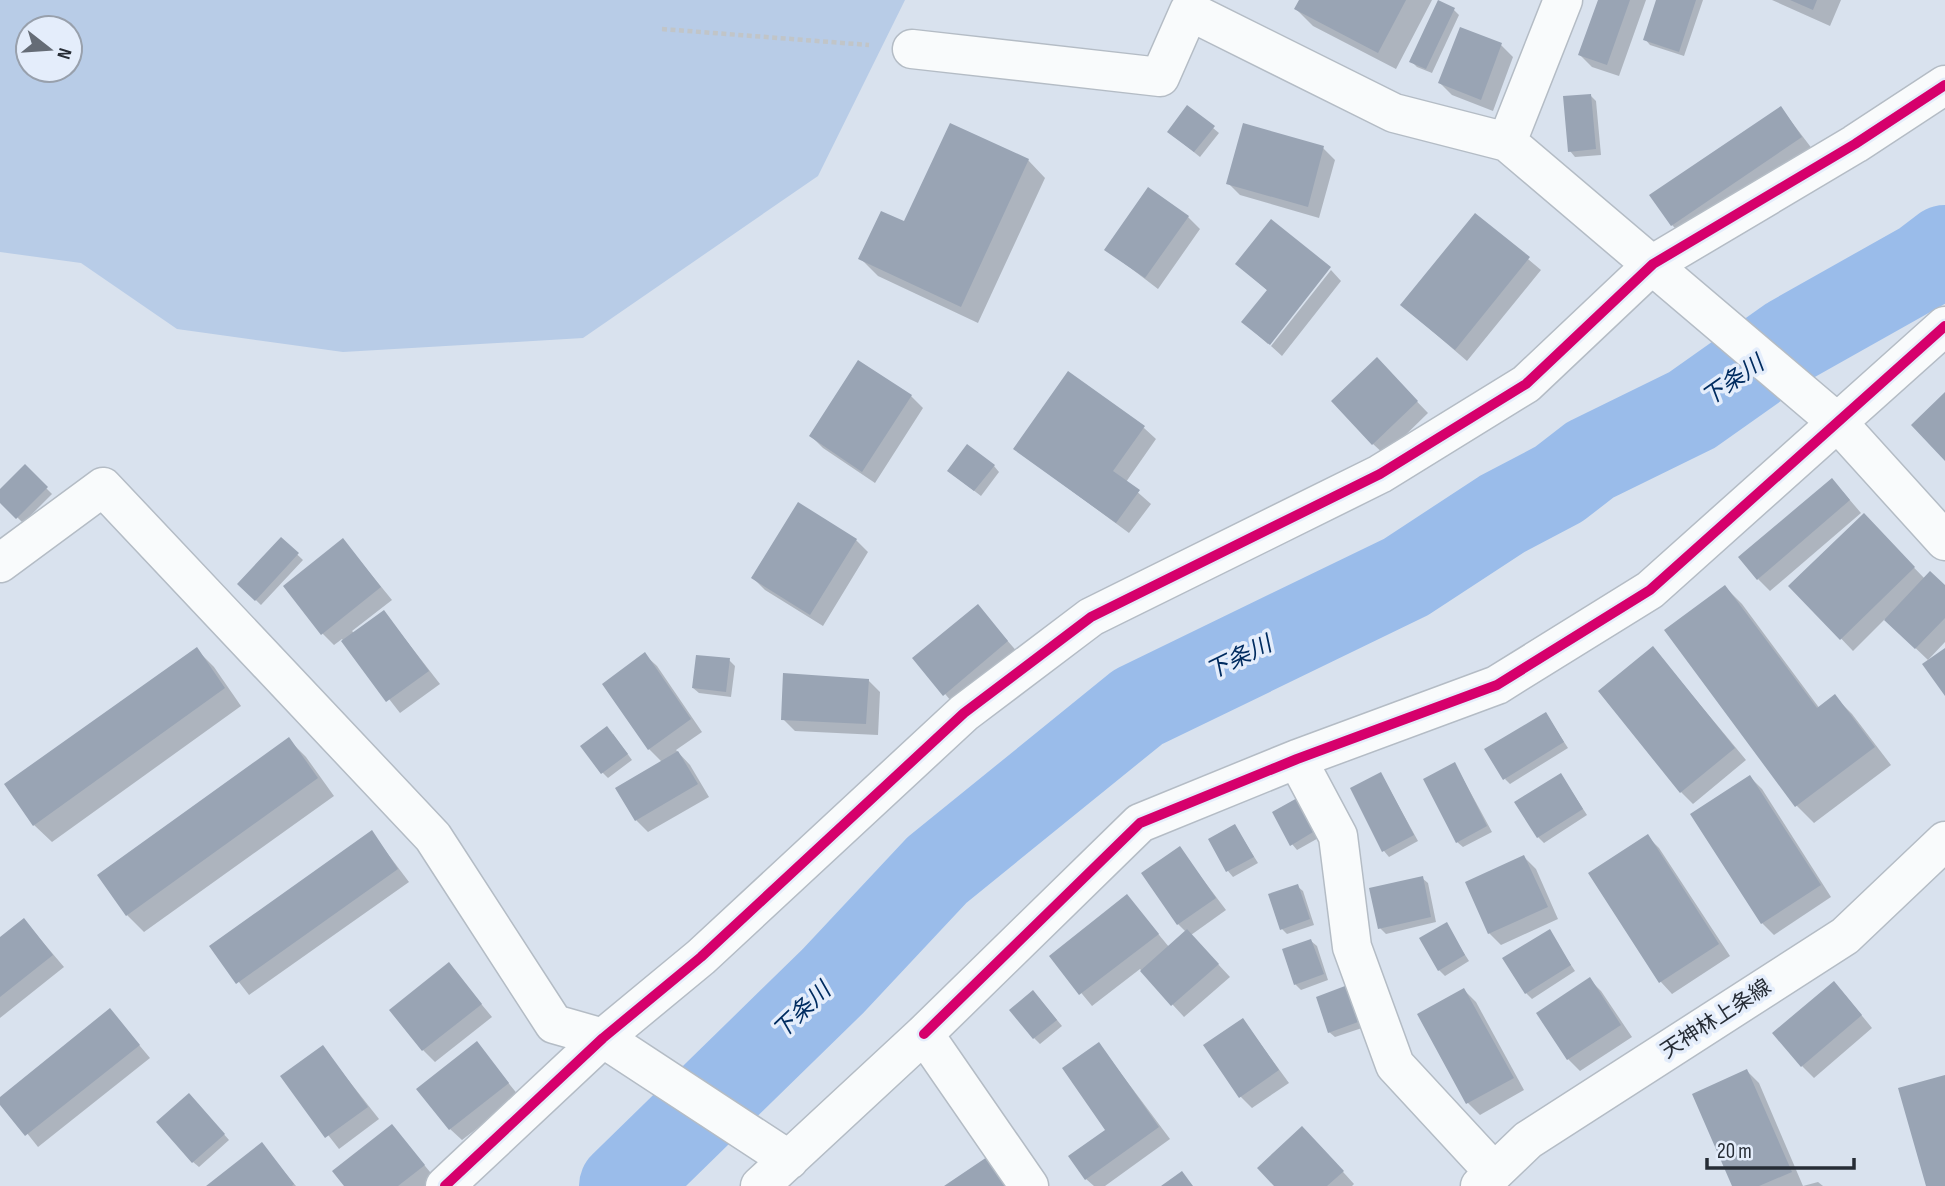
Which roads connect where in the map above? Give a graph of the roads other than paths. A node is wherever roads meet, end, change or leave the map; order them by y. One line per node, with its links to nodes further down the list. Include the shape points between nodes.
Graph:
1 (1563, 0): 4 (street)
2 (912, 49): 4 (street, via 1160,77 1189,11 1394,113)
3 (1945, 85): 5 (street)
4 (1507, 142): 5 (street)
5 (1653, 264): 7 (street); 13 (street, via 1526,384 1380,474 1091,617 964,713 701,957)
6 (1945, 326): 7 (street)
7 (1839, 424): 8 (street); 10 (street, via 1650,590 1509,678)
8 (1945, 541)
9 (0, 563): 13 (street, via 103,487 433,838 554,1024)
10 (1297, 759): 12 (street, via 1140,823); 15 (street, via 1338,836 1352,947 1395,1065)
11 (1945, 841): 15 (street, 天神林上条線, via 1845,936 1528,1140)
12 (924, 1034): 14 (street); 18 (street)
13 (603, 1038): 14 (street); 16 (street)
14 (789, 1160): 17 (street)
15 (1487, 1179)
16 (445, 1186)
17 (760, 1186)
18 (1029, 1186)

